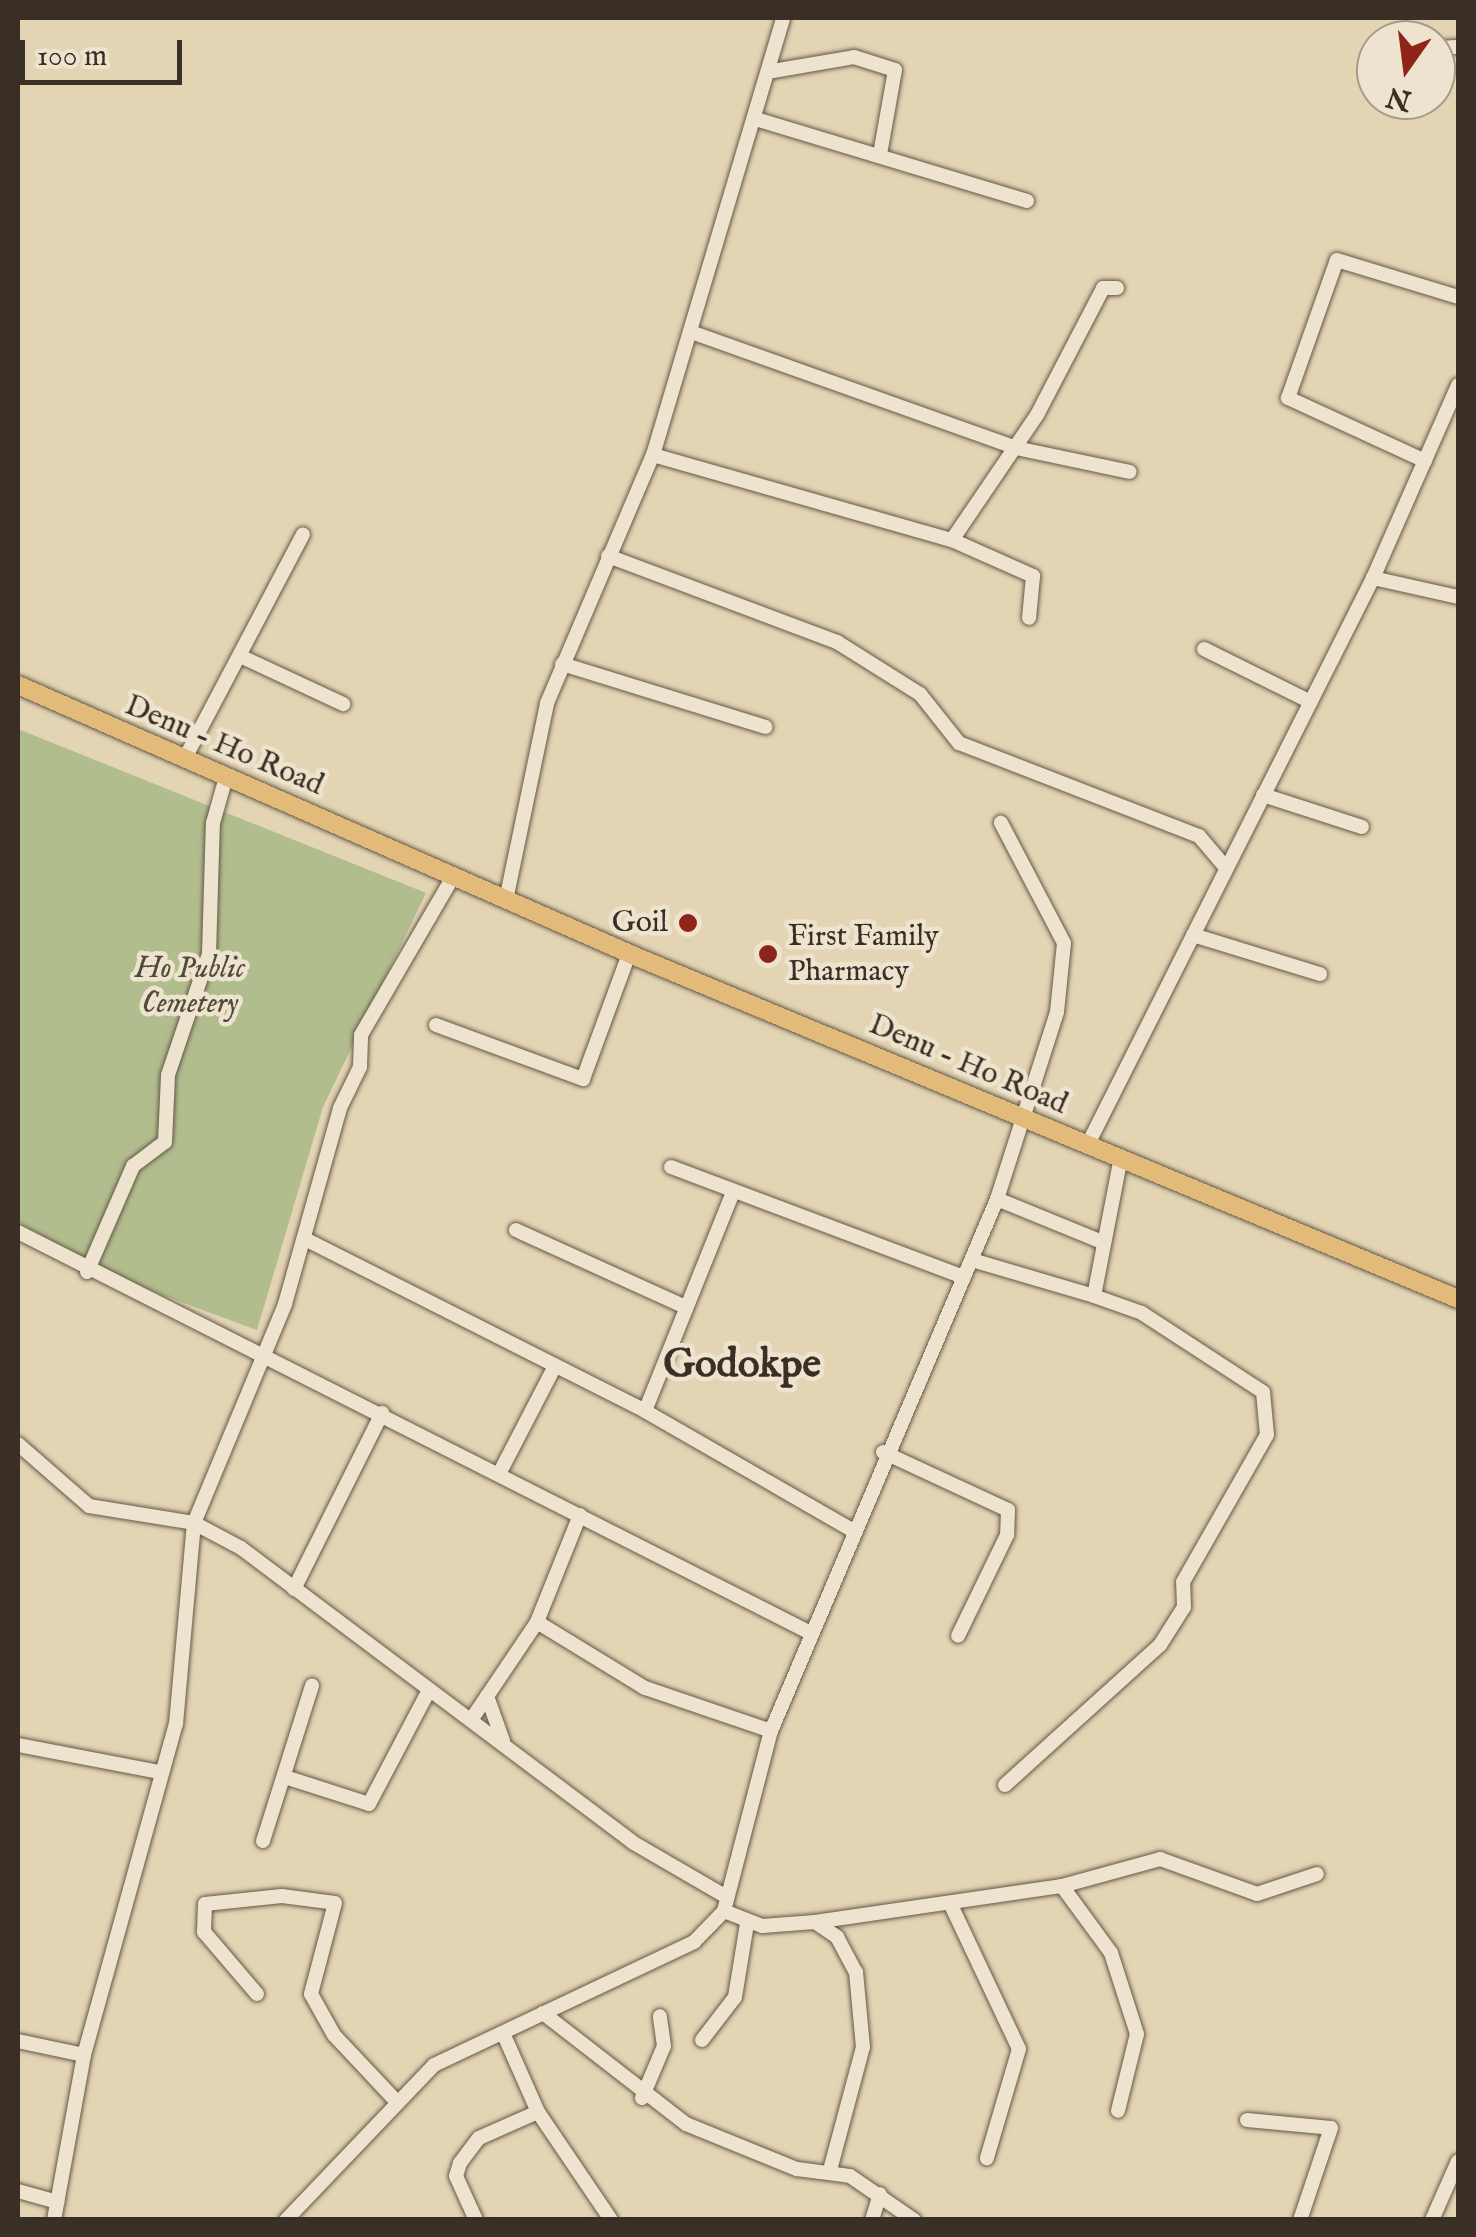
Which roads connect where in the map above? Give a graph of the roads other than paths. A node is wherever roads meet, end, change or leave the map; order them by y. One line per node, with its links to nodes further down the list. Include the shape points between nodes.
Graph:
1 (783, 18): 2 (street)
2 (774, 71): 3 (street); 4 (street, via 854,58 895,70)
3 (758, 120): 4 (street, via 828,147); 8 (street)
4 (880, 154): 5 (street)
5 (1027, 202)
6 (1117, 288): 10 (street, via 1103,288)
7 (1458, 297): 12 (street, via 1337,260 1288,398)
8 (691, 332): 10 (street); 11 (street)
9 (1458, 384): 12 (street)
10 (1016, 448): 13 (street); 15 (street)
11 (653, 455): 15 (street, via 815,497 877,526); 16 (street)
12 (1425, 461): 17 (street)
13 (1130, 472)
14 (303, 534): 21 (street)
15 (952, 540): 19 (street, via 1033,576)
16 (608, 556): 22 (street); 32 (street, via 838,642 920,694 959,743 1199,836)
17 (1373, 578): 18 (street); 24 (street)
18 (1458, 596)
19 (1029, 618)
20 (1204, 650): 24 (street)
21 (240, 656): 25 (street); 27 (street)
22 (562, 664): 26 (street); 34 (street, via 536,742 524,848)
23 (18, 685): 27 (main road, Denu - Ho Road)
24 (1311, 702): 29 (street)
25 (343, 704)
26 (764, 726)
27 (184, 760): 28 (main road, Denu - Ho Road)
28 (226, 778): 33 (main road, Denu - Ho Road); 50 (street, via 212,823 209,954 168,1075 164,1142 132,1166)
29 (1263, 794): 31 (street); 32 (street)
30 (1001, 823): 39 (street, via 1040,884 1066,958)
31 (1362, 827)
32 (1226, 868): 35 (street)
33 (453, 877): 34 (main road, Denu - Ho Road); 47 (street, via 361,1035 360,1067 340,1108)
34 (506, 900): 36 (main road, Denu - Ho Road)
35 (1193, 935): 37 (street); 40 (street)
36 (630, 954): 38 (street, via 583,1079); 39 (main road, Denu - Ho Road)
37 (1320, 974)
38 (436, 1025)
39 (1027, 1120): 40 (main road, Denu - Ho Road); 44 (street)
40 (1088, 1144): 41 (main road, Denu - Ho Road)
41 (1121, 1156): 48 (street); 53 (main road, Denu - Ho Road)
42 (671, 1167): 43 (street)
43 (733, 1192): 51 (street); 54 (street)
44 (998, 1199): 48 (street); 49 (street)
45 (516, 1230): 54 (street)
46 (18, 1232): 50 (street)
47 (304, 1239): 55 (street); 56 (street)
48 (1100, 1241): 52 (street)
49 (972, 1260): 51 (street); 52 (street)
50 (87, 1272): 55 (street)
51 (964, 1277): 60 (street)
52 (1094, 1296): 78 (street, via 1142,1313 1263,1392 1267,1435 1183,1582 1184,1607 1160,1645)
53 (1458, 1300)
54 (686, 1307): 57 (street)
55 (263, 1348): 58 (street); 63 (street)
56 (555, 1366): 57 (street); 61 (street)
57 (645, 1411): 64 (street)
58 (382, 1413): 61 (street); 65 (street)
59 (18, 1444): 63 (street, via 90,1506)
60 (882, 1452): 64 (street); 68 (street, via 1008,1510 1007,1535)
61 (500, 1474): 62 (street)
62 (580, 1515): 66 (street); 67 (street)
63 (194, 1523): 65 (street); 76 (street, via 186,1654)
64 (850, 1529): 67 (street)
65 (294, 1589): 70 (street)
66 (536, 1622): 71 (street); 73 (street, via 645,1688)
67 (809, 1632): 73 (street)
68 (958, 1636)
69 (312, 1686): 77 (street)
70 (429, 1690): 72 (street); 77 (street, via 369,1804)
71 (487, 1696): 72 (street); 74 (street)
72 (470, 1720): 74 (street)
73 (771, 1731): 82 (street)
74 (503, 1742): 82 (street)
75 (18, 1745): 76 (street)
76 (159, 1772): 92 (street)
77 (285, 1776): 79 (street)
78 (1005, 1785)
79 (262, 1841)
80 (1317, 1874): 81 (street, via 1257,1894 1160,1859)
81 (1062, 1886): 83 (street); 95 (street, via 1111,1953 1137,2034)
82 (724, 1903): 85 (street); 87 (street, via 694,1942)
83 (950, 1903): 84 (street); 98 (street, via 1019,2049)
84 (815, 1922): 85 (street); 100 (street, via 837,1937 856,1972 863,2047)
85 (747, 1924): 90 (street, via 735,1998)
86 (257, 1994): 94 (street, via 204,1932 206,1904 282,1896 335,1903 311,1994 334,2035)
87 (543, 2013): 89 (street); 93 (street)
88 (660, 2016): 93 (street, via 662,2056)
89 (504, 2033): 94 (street, via 434,2065); 96 (street)
90 (702, 2040)
91 (18, 2042): 92 (street)
92 (84, 2055): 103 (street)
93 (642, 2098): 100 (street, via 797,2168)
94 (394, 2099): 105 (street)
95 (1118, 2111)
96 (538, 2112): 106 (street, via 479,2138 460,2163 456,2176); 107 (street)
97 (1247, 2120): 110 (street, via 1332,2128)
98 (987, 2158)
99 (1458, 2161): 111 (street)
100 (830, 2170): 102 (street)
101 (18, 2191): 103 (street)
102 (880, 2194): 108 (street); 109 (street)
103 (58, 2202): 104 (street)
104 (54, 2220)
105 (286, 2220)
106 (476, 2220)
107 (611, 2220)
108 (872, 2220)
109 (914, 2220)
110 (1300, 2220)
111 (1432, 2220)

